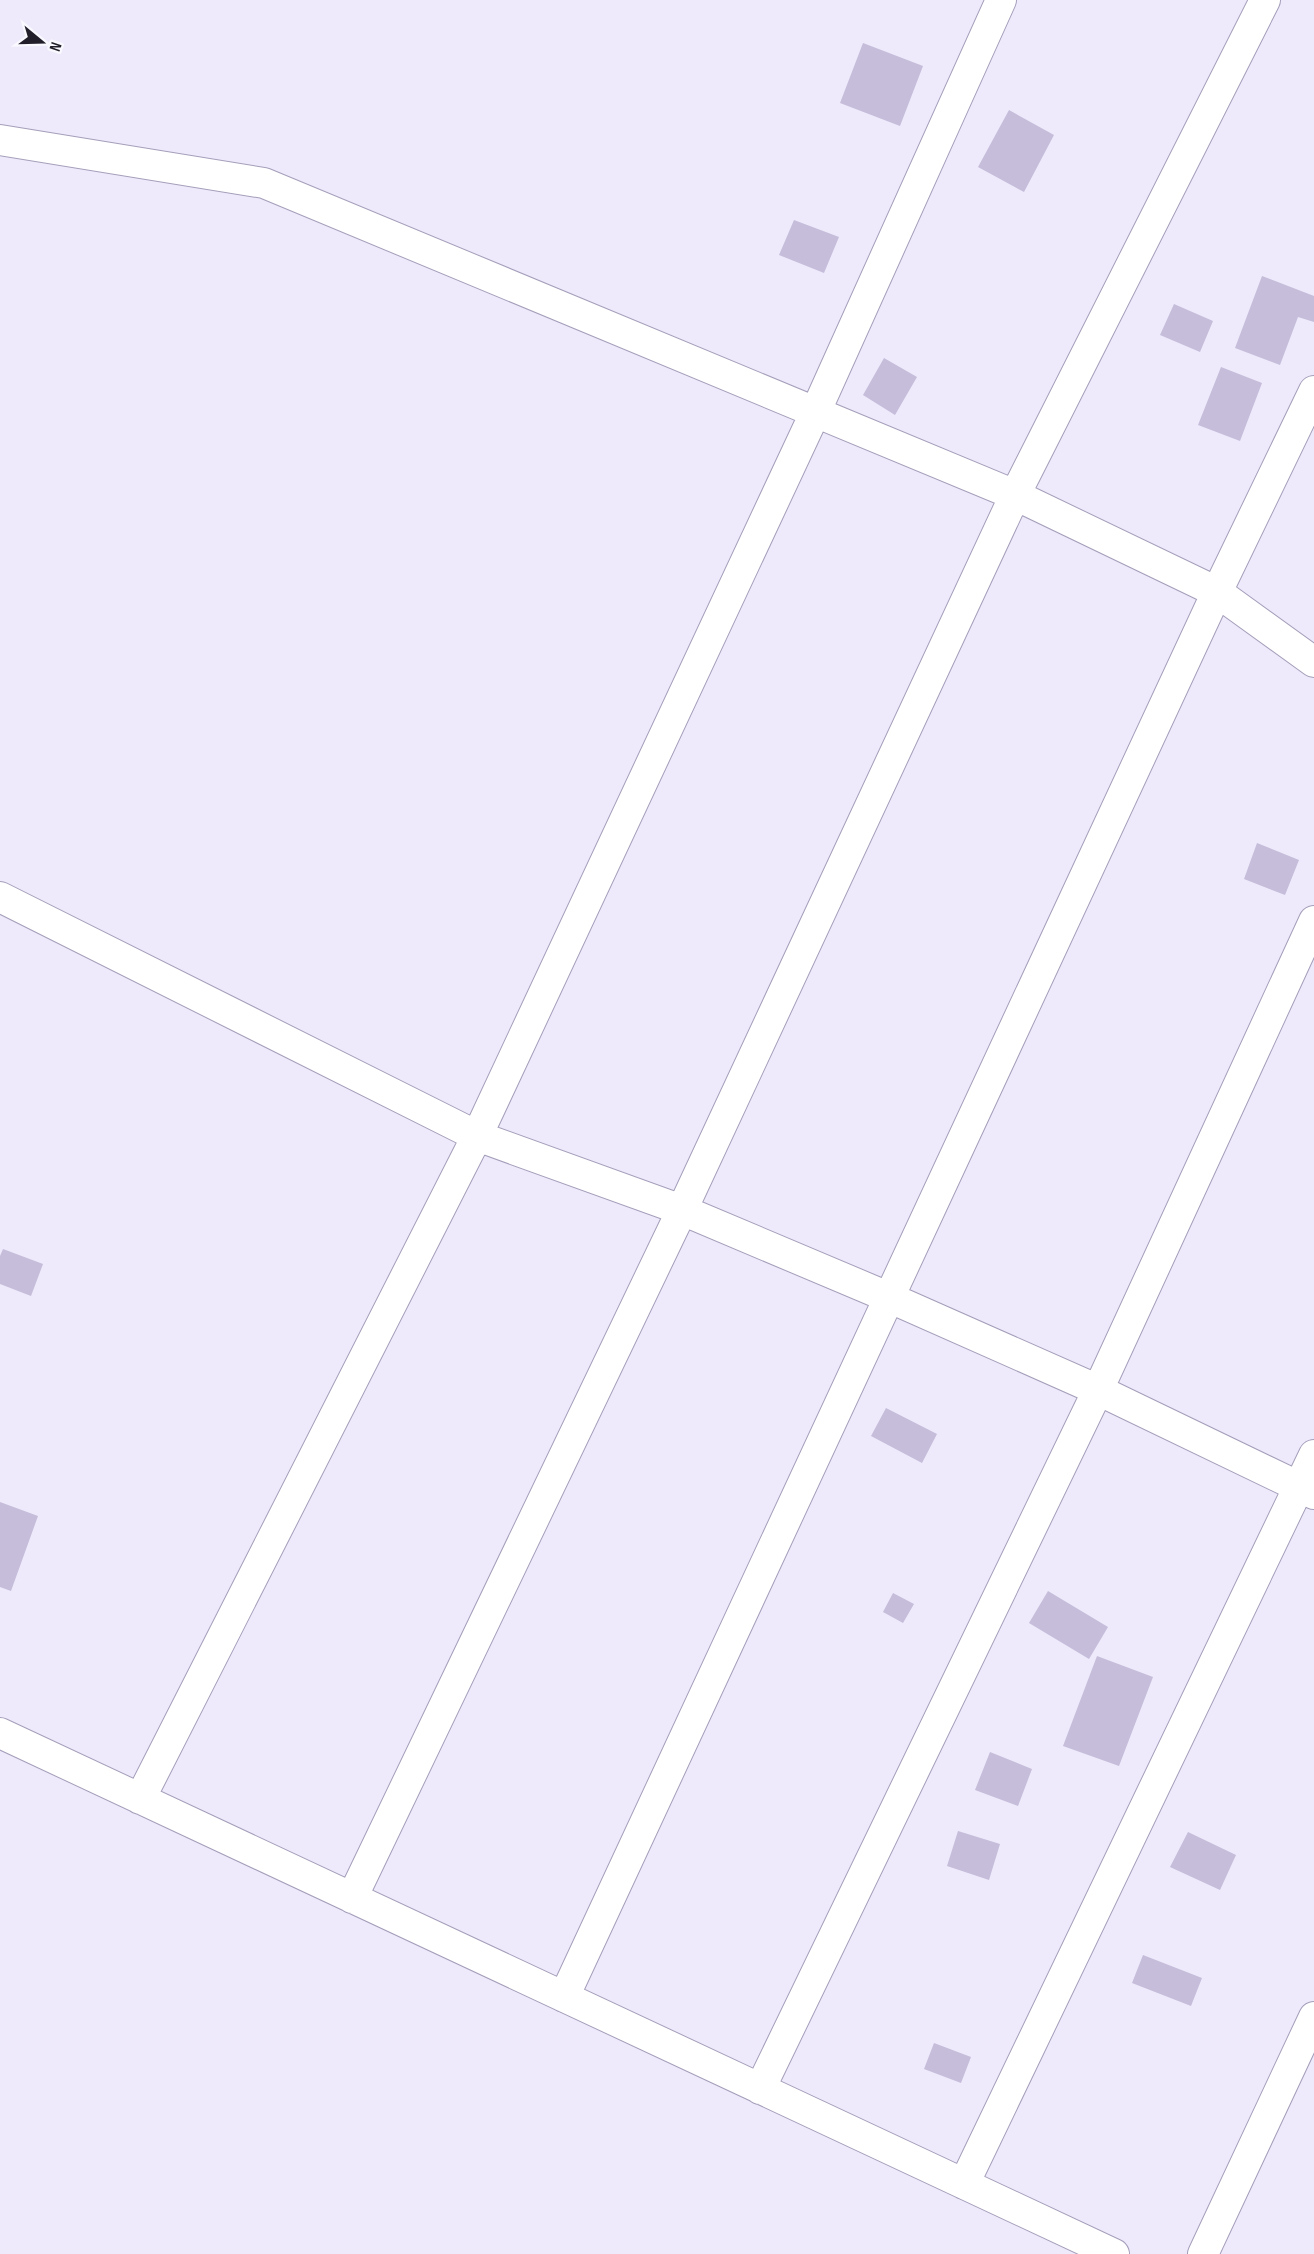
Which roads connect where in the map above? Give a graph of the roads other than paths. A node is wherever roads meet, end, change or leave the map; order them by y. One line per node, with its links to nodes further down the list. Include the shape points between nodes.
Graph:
1 (1001, 0): 5 (street)
2 (1265, 0): 6 (street)
3 (0, 140): 5 (street, via 264,183)
4 (1314, 391): 7 (street)
5 (815, 413): 6 (street); 11 (street)
6 (1015, 495): 7 (street); 12 (street)
7 (1216, 592): 8 (street); 13 (street)
8 (1314, 662)
9 (0, 897): 11 (street)
10 (1314, 921): 14 (street)
11 (477, 1136): 12 (street); 18 (street)
12 (682, 1210): 13 (street); 19 (street)
13 (888, 1297): 14 (street); 20 (street)
14 (1098, 1390): 16 (street); 22 (street)
15 (1314, 1455): 16 (street)
16 (1307, 1490): 23 (street)
17 (0, 1733): 18 (street)
18 (140, 1799): 19 (street)
19 (352, 1898): 20 (street)
20 (564, 1997): 22 (street)
21 (1314, 2017): 25 (street)
22 (760, 2089): 23 (street)
23 (964, 2184): 24 (street)
24 (1114, 2254)
25 (1203, 2254)

